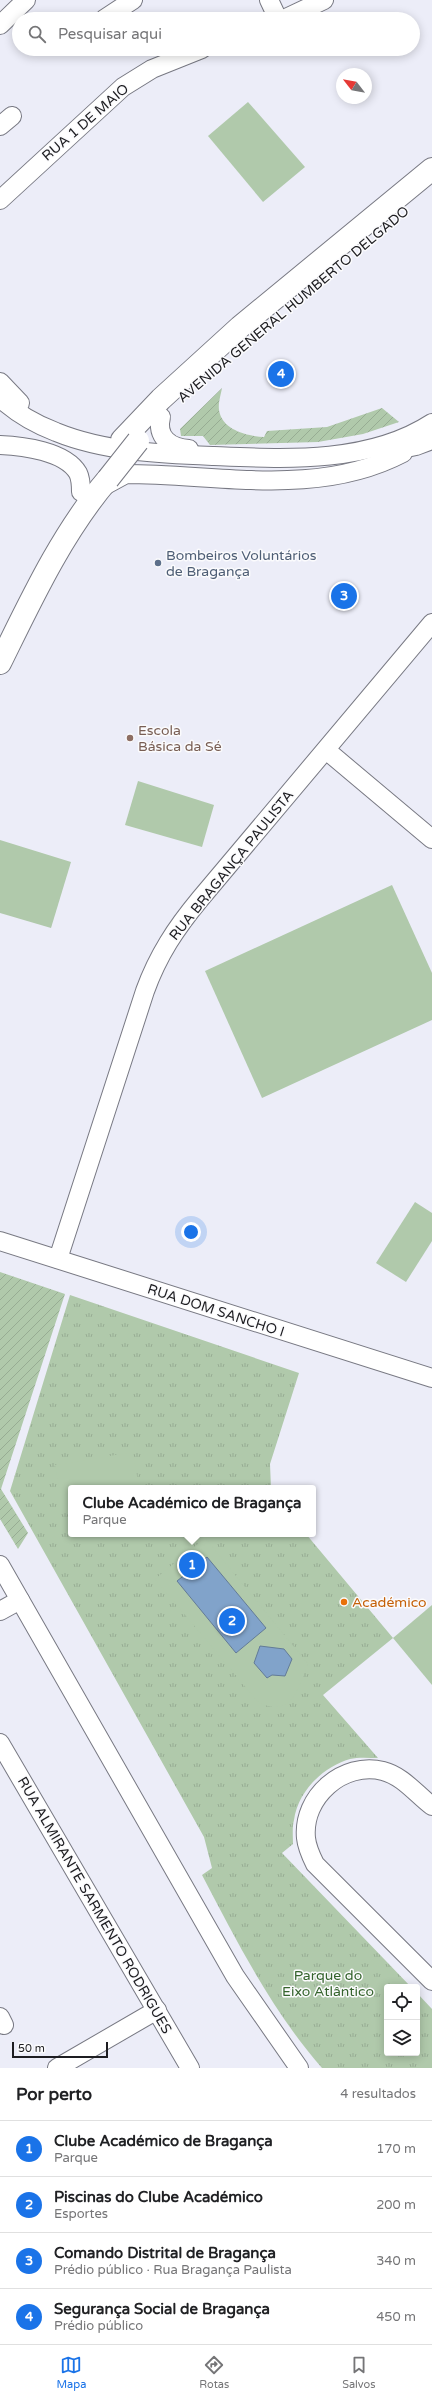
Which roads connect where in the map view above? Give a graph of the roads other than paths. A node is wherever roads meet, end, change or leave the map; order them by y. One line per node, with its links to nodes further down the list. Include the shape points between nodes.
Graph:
1 (26, 0): 5 (street)
2 (133, 0): 6 (street)
3 (269, 0): 7 (street)
4 (324, 0): 8 (street)
5 (14, 12)
6 (115, 12)
7 (275, 12)
8 (299, 12)
9 (12, 13): 10 (street)
10 (0, 25)
11 (184, 56): 14 (street, RUA 1 DE MAIO, via 152,69 123,88)
12 (432, 169): 21 (main road, AVENIDA GENERAL HUMBERTO DELGADO, via 240,327 161,399)
13 (432, 188): 19 (main road, AVENIDA GENERAL HUMBERTO DELGADO, via 206,374)
14 (0, 200)
15 (0, 382): 21 (street, via 27,409 73,433 97,438)
16 (0, 398): 20 (street, via 32,422 71,438 178,455 280,458 334,455 392,441)
17 (0, 408): 22 (street, via 29,429 64,442 98,451 176,461 314,464)
18 (432, 415): 19 (street, via 398,430 362,439 278,451 179,449 163,438 159,424)
19 (161, 417): 21 (main road, AVENIDA GENERAL HUMBERTO DELGADO)
20 (432, 423)
21 (130, 437): 24 (main road, AVENIDA GENERAL HUMBERTO DELGADO, bridge)
22 (424, 443): 24 (street, via 383,463 321,478 278,480 126,474)
23 (0, 445): 24 (street, via 37,451 66,461 78,474)
24 (96, 484): 26 (main road, AVENIDA GENERAL HUMBERTO DELGADO, via 30,574); 27 (main road, AVENIDA GENERAL HUMBERTO DELGADO)
25 (432, 623): 28 (street, RUA BRAGANÇA PAULISTA)
26 (0, 633)
27 (0, 663)
28 (326, 750): 29 (street); 31 (street, RUA BRAGANÇA PAULISTA, via 196,904 160,955 142,998)
29 (432, 839)
30 (0, 1241): 31 (street, RUA DOM SANCHO I)
31 (58, 1259): 32 (street, RUA DOM SANCHO I)
32 (432, 1378)
33 (0, 1565): 34 (street)
34 (20, 1600): 35 (street); 40 (street, via 235,1976)
35 (0, 1610)
36 (0, 1743): 39 (street, RUA ALMIRANTE SARMENTO RODRIGUES)
37 (432, 1806): 38 (street, via 394,1775 373,1769 356,1770 329,1784 314,1805 306,1828 309,1852 315,1864)
38 (432, 1981)
39 (157, 2010): 41 (street); 42 (street, RUA ALMIRANTE SARMENTO RODRIGUES)
40 (297, 2067)
41 (57, 2068)
42 (190, 2068)

